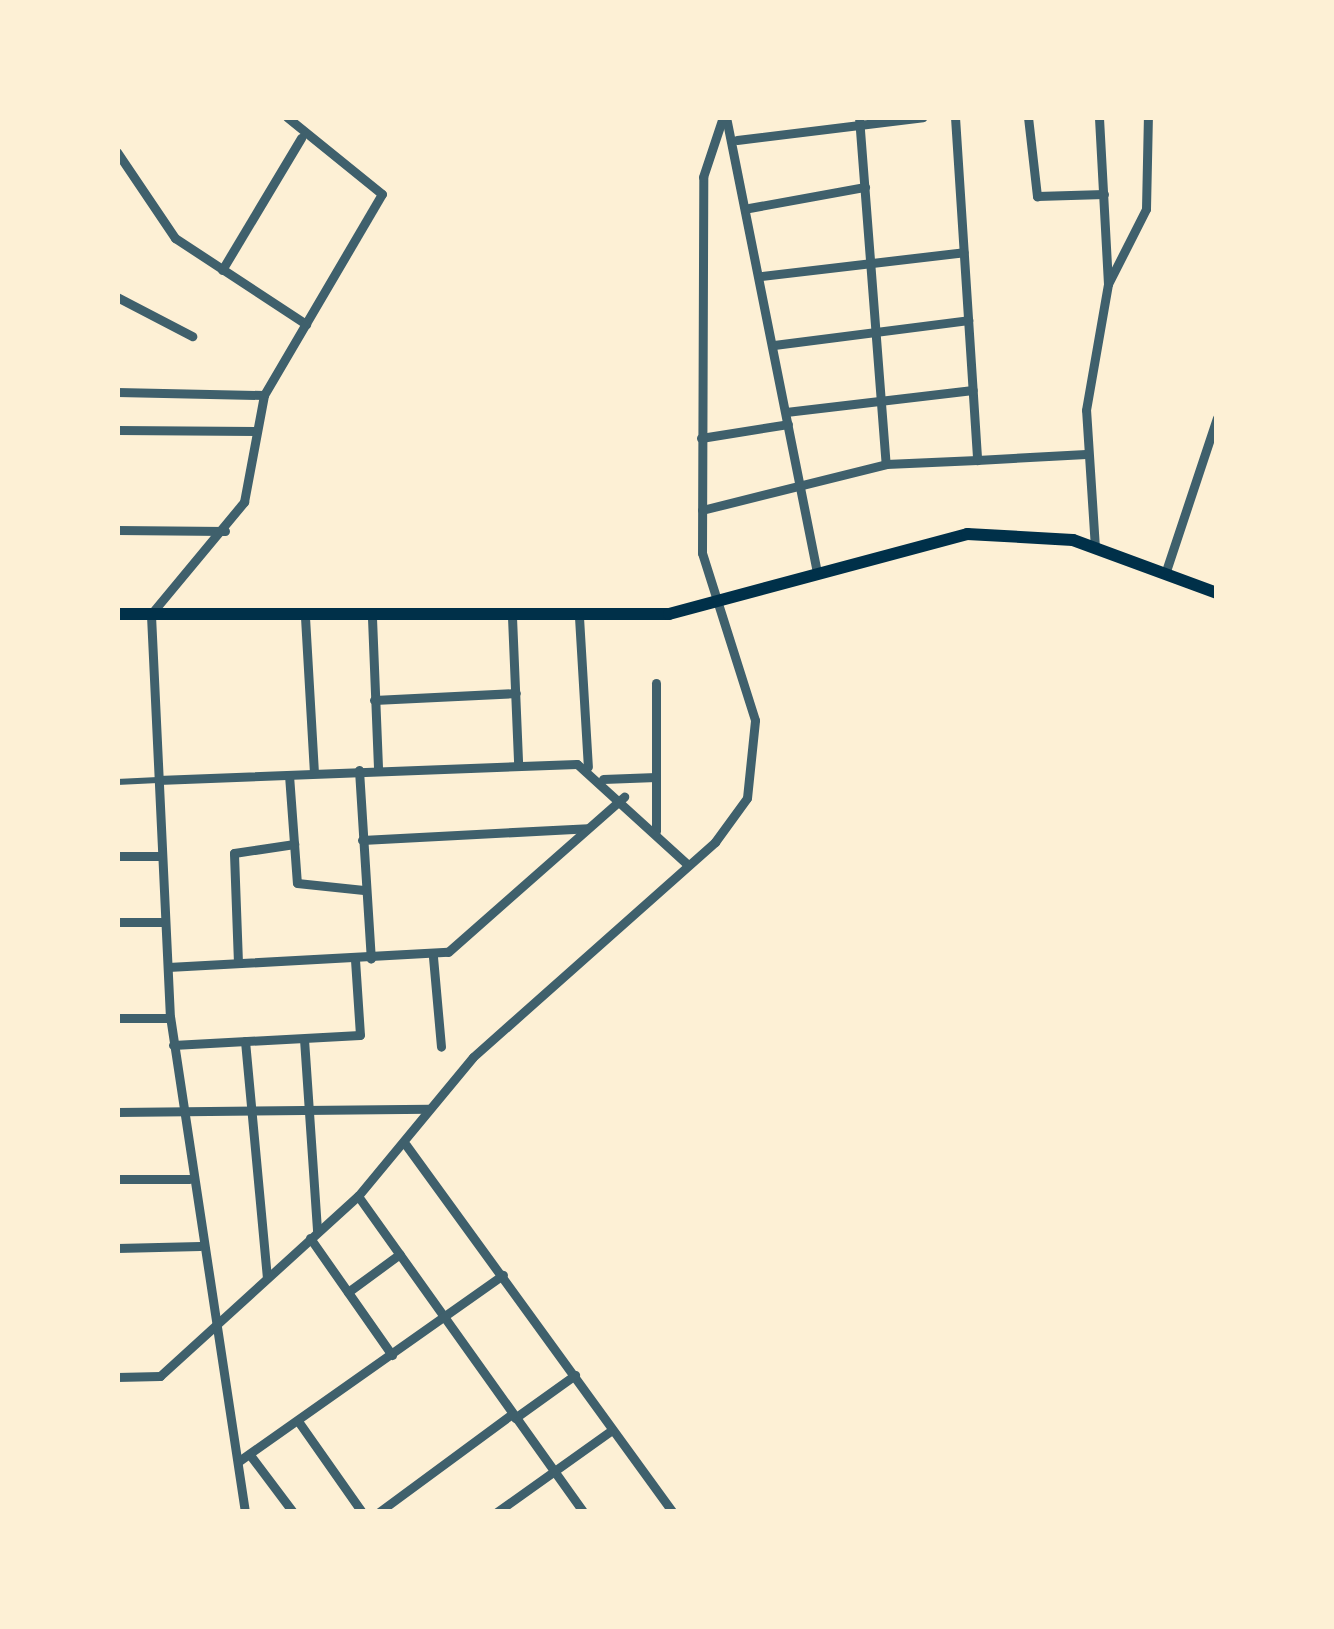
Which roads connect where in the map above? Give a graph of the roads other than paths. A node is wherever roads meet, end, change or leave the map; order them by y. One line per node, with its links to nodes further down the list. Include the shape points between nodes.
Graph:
1 (287, 117): 9 (street)
2 (724, 117): 10 (street); 34 (street, via 703,177)
3 (923, 117): 8 (street)
4 (955, 117): 15 (street)
5 (1028, 117): 13 (street, via 1037,196)
6 (1099, 117): 13 (street)
7 (1148, 117): 19 (street, via 1146,209)
8 (860, 118): 10 (street); 12 (street)
9 (301, 138): 17 (street); 22 (street, via 382,189)
10 (737, 140): 14 (street)
11 (117, 152): 17 (street, via 167,230)
12 (865, 187): 14 (street); 16 (street)
13 (1104, 194): 19 (street)
14 (749, 208): 18 (street)
15 (964, 252): 16 (street); 21 (street)
16 (871, 256): 18 (street); 23 (street)
17 (222, 270): 22 (street)
18 (761, 276): 25 (street)
19 (1108, 284): 35 (street)
20 (117, 297): 24 (street)
21 (968, 320): 23 (street); 26 (street)
22 (306, 324): 28 (street)
23 (876, 327): 25 (street); 29 (street)
24 (193, 336)
25 (774, 345): 30 (street)
26 (973, 390): 29 (street); 36 (street)
27 (117, 392): 28 (street)
28 (264, 395): 33 (street)
29 (882, 395): 30 (street); 37 (street)
30 (787, 418): 34 (street); 38 (street)
31 (1217, 418): 44 (street)
32 (117, 430): 33 (street)
33 (257, 431): 41 (street, via 249,492)
34 (701, 438): 39 (street)
35 (1086, 454): 36 (street); 42 (street)
36 (977, 460): 37 (street)
37 (886, 464): 38 (street)
38 (800, 485): 39 (street); 43 (street)
39 (702, 511): 46 (street)
40 (117, 530): 41 (street)
41 (225, 531): 48 (street)
42 (1095, 548): 43 (main road, via 967,534); 44 (main road)
43 (816, 568): 46 (main road)
44 (1166, 574): 45 (main road)
45 (1217, 593)
46 (711, 606): 51 (main road); 73 (street, via 750,702 753,776 715,842)
47 (117, 614): 48 (main road)
48 (151, 614): 49 (main road); 64 (street)
49 (305, 617): 52 (main road); 60 (street)
50 (512, 617): 51 (main road); 52 (main road); 54 (street)
51 (579, 617): 57 (street)
52 (372, 618): 55 (street)
53 (656, 683): 62 (street)
54 (516, 693): 55 (street); 56 (street)
55 (374, 700): 58 (street)
56 (518, 762): 57 (street); 58 (street)
57 (588, 767): 63 (street)
58 (378, 769): 59 (street)
59 (359, 770): 60 (street); 69 (street)
60 (314, 773): 61 (street)
61 (289, 775): 64 (street); 70 (street)
62 (656, 777): 63 (street); 68 (street)
63 (603, 778): 66 (street)
64 (158, 780): 65 (street); 72 (street)
65 (117, 782)
66 (623, 797): 67 (street); 68 (street)
67 (587, 828): 69 (street); 77 (street)
68 (656, 831): 73 (street)
69 (362, 840): 74 (street)
70 (294, 844): 74 (street, via 305,890); 80 (street, via 234,853)
71 (117, 856): 72 (street)
72 (161, 856): 76 (street)
73 (688, 865): 90 (street)
74 (364, 890): 78 (street)
75 (117, 922): 76 (street)
76 (164, 922): 81 (street)
77 (433, 957): 78 (street); 87 (street)
78 (370, 959): 79 (street)
79 (356, 960): 80 (street); 84 (street, via 360,1035)
80 (238, 963): 81 (street)
81 (168, 968): 83 (street)
82 (117, 1018): 83 (street)
83 (170, 1018): 86 (street)
84 (304, 1039): 85 (street); 88 (street)
85 (245, 1041): 86 (street); 89 (street)
86 (173, 1045): 91 (street)
87 (441, 1047)
88 (311, 1106): 89 (street); 90 (street); 97 (street)
89 (250, 1108): 91 (street); 102 (street)
90 (429, 1109): 93 (street)
91 (181, 1111): 92 (street); 95 (street)
92 (117, 1112)
93 (406, 1145): 96 (street); 101 (street)
94 (117, 1179): 95 (street)
95 (189, 1179): 98 (street)
96 (358, 1196): 97 (street); 100 (street)
97 (314, 1235): 102 (street); 103 (street)
98 (200, 1246): 99 (street); 105 (street)
99 (117, 1248)
100 (400, 1255): 103 (street); 104 (street)
101 (503, 1274): 104 (street); 107 (street)
102 (267, 1278): 105 (street)
103 (348, 1292): 106 (street)
104 (444, 1316): 106 (street); 109 (street)
105 (213, 1329): 108 (street, via 160,1376); 112 (street)
106 (392, 1355): 110 (street)
107 (574, 1375): 109 (street); 111 (street)
108 (117, 1377)
109 (514, 1416): 113 (street); 117 (street)
110 (298, 1421): 112 (street); 116 (street)
111 (612, 1430): 113 (street); 120 (street)
112 (244, 1458): 114 (street); 115 (street)
113 (553, 1470): 118 (street); 119 (street)
114 (245, 1512)
115 (293, 1512)
116 (362, 1512)
117 (379, 1512)
118 (497, 1512)
119 (583, 1512)
120 (673, 1512)

